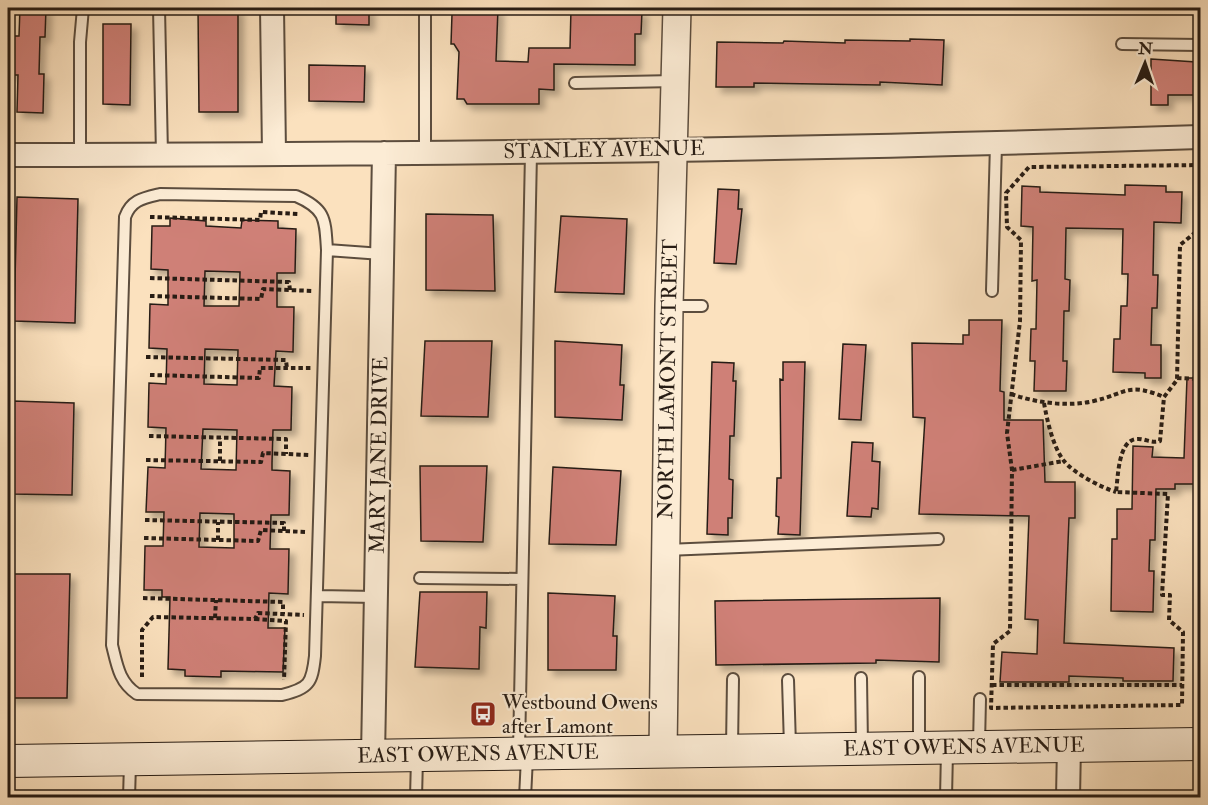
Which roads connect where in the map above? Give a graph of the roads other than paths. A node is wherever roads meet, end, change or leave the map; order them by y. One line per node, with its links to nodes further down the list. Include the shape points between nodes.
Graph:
1 (83, 8): 19 (lane)
2 (159, 8): 17 (lane)
3 (272, 8): 13 (street)
4 (426, 8): 15 (lane)
5 (677, 8): 8 (street, NORTH LAMONT STREET)
6 (1122, 44): 7 (lane)
7 (1200, 45)
8 (675, 81): 9 (lane); 12 (street, NORTH LAMONT STREET)
9 (574, 82)
10 (1200, 137): 11 (street, STANLEY AVENUE)
11 (996, 144): 12 (street, STANLEY AVENUE); 22 (lane)
12 (673, 148): 16 (street, STANLEY AVENUE); 23 (street, NORTH LAMONT STREET)
13 (274, 153): 14 (street, STANLEY AVENUE); 17 (street, STANLEY AVENUE)
14 (384, 153): 15 (street, STANLEY AVENUE); 21 (street, MARY JANE DRIVE)
15 (425, 153): 16 (street, STANLEY AVENUE)
16 (531, 153): 28 (lane)
17 (162, 154): 19 (street, STANLEY AVENUE)
18 (8, 155): 19 (street, STANLEY AVENUE)
19 (80, 155)
20 (327, 250): 21 (lane); 29 (lane); 29 (lane, via 326,224 315,204 296,196 160,194 129,206 125,217 112,645 119,675 137,694 282,695 301,690 313,678)
21 (382, 254): 30 (street, MARY JANE DRIVE)
22 (992, 291)
23 (669, 306): 24 (lane); 26 (street, NORTH LAMONT STREET)
24 (702, 306)
25 (938, 539): 26 (lane)
26 (666, 550): 43 (street, NORTH LAMONT STREET)
27 (420, 578): 28 (lane)
28 (522, 579): 44 (lane)
29 (317, 596): 30 (lane)
30 (376, 597): 46 (street, MARY JANE DRIVE)
31 (919, 677): 39 (lane)
32 (861, 678): 40 (lane)
33 (733, 679): 42 (lane)
34 (788, 680): 41 (lane)
35 (980, 699): 38 (lane)
36 (1200, 744): 37 (main road, EAST OWENS AVENUE)
37 (1069, 745): 38 (main road, EAST OWENS AVENUE); 53 (street)
38 (979, 747): 39 (main road, EAST OWENS AVENUE)
39 (933, 748): 40 (main road, EAST OWENS AVENUE); 52 (lane)
40 (862, 749): 41 (main road, EAST OWENS AVENUE)
41 (790, 750): 42 (main road, EAST OWENS AVENUE)
42 (732, 751): 43 (main road, EAST OWENS AVENUE)
43 (663, 752): 44 (main road, EAST OWENS AVENUE)
44 (523, 754): 45 (main road, EAST OWENS AVENUE); 51 (lane)
45 (418, 755): 46 (main road, EAST OWENS AVENUE); 50 (lane)
46 (373, 756): 47 (main road, EAST OWENS AVENUE)
47 (130, 759): 48 (main road, EAST OWENS AVENUE); 49 (lane)
48 (8, 761)
49 (129, 798)
50 (416, 798)
51 (525, 798)
52 (946, 798)
53 (1068, 798)

